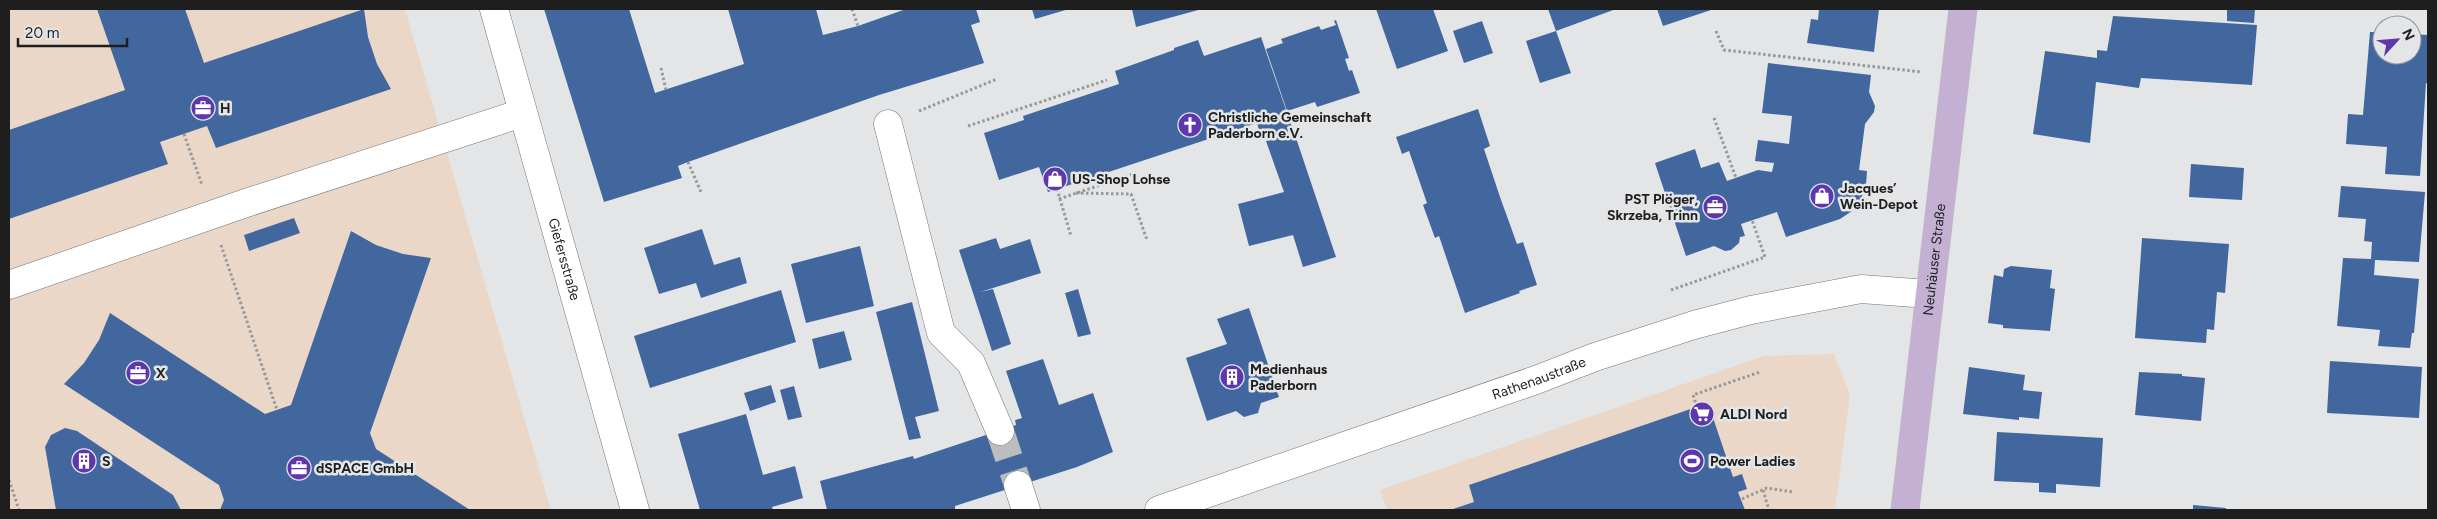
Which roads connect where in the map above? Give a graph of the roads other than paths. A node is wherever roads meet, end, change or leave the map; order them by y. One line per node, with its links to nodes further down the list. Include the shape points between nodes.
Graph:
1 (494, 9): 3 (street, Giefersstraße)
2 (1963, 9): 6 (main road, Neuhäuser Straße)
3 (522, 113): 5 (street); 9 (street, Giefersstraße)
4 (888, 124): 7 (street, via 941,333 972,363)
5 (9, 285)
6 (1928, 294): 11 (street, Rathenaustraße, via 1861,289 1751,310 1694,325); 12 (main road, Neuhäuser Straße)
7 (1000, 431)
8 (1018, 485): 10 (street)
9 (635, 510)
10 (1026, 510)
11 (1159, 510)
12 (1905, 510)

